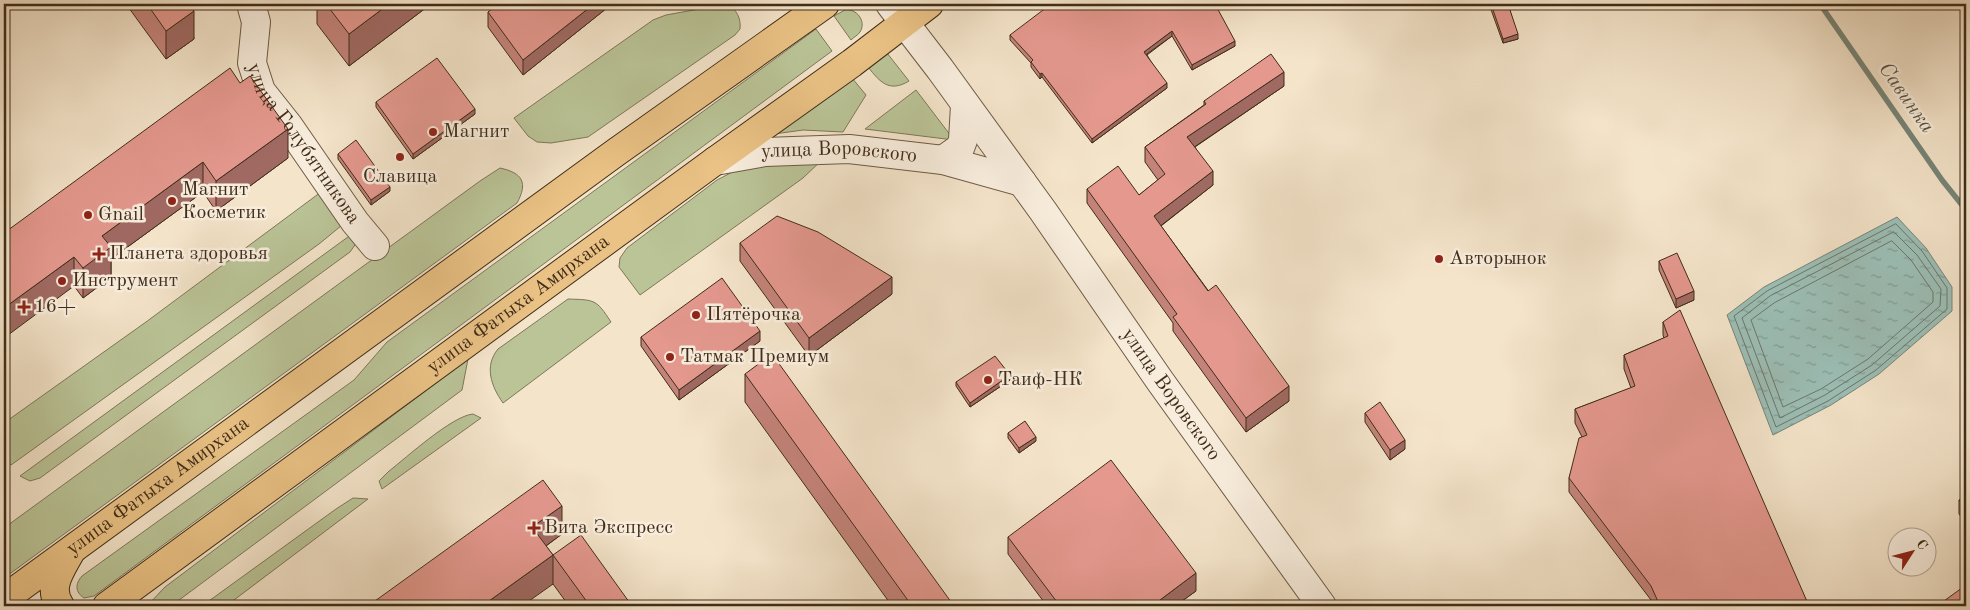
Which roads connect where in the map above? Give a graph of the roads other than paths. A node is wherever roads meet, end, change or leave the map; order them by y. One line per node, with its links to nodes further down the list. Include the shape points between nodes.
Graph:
1 (251, 4): 9 (street, улица Голубятникова, via 256,22 252,63 261,91)
2 (825, 4): 10 (main road, улица Фатыха Амирхана)
3 (929, 4): 4 (main road, улица Фатыха Амирхана)
4 (897, 14): 5 (street, улица Воровского); 7 (main road, улица Фатыха Амирхана, via 852,63)
5 (966, 105): 6 (street, via 960,148); 8 (street, улица Воровского)
6 (943, 160): 7 (street, улица Воровского, via 849,149 765,152); 8 (street, улица Воровского)
7 (715, 161): 13 (main road, улица Фатыха Амирхана)
8 (1022, 182): 14 (street, улица Воровского, via 1176,404)
9 (375, 246)
10 (72, 548): 11 (main road, улица Фатыха Амирхана); 12 (main road, via 55,583 54,598)
11 (4, 599)
12 (60, 606)
13 (107, 606)
14 (1322, 606)

